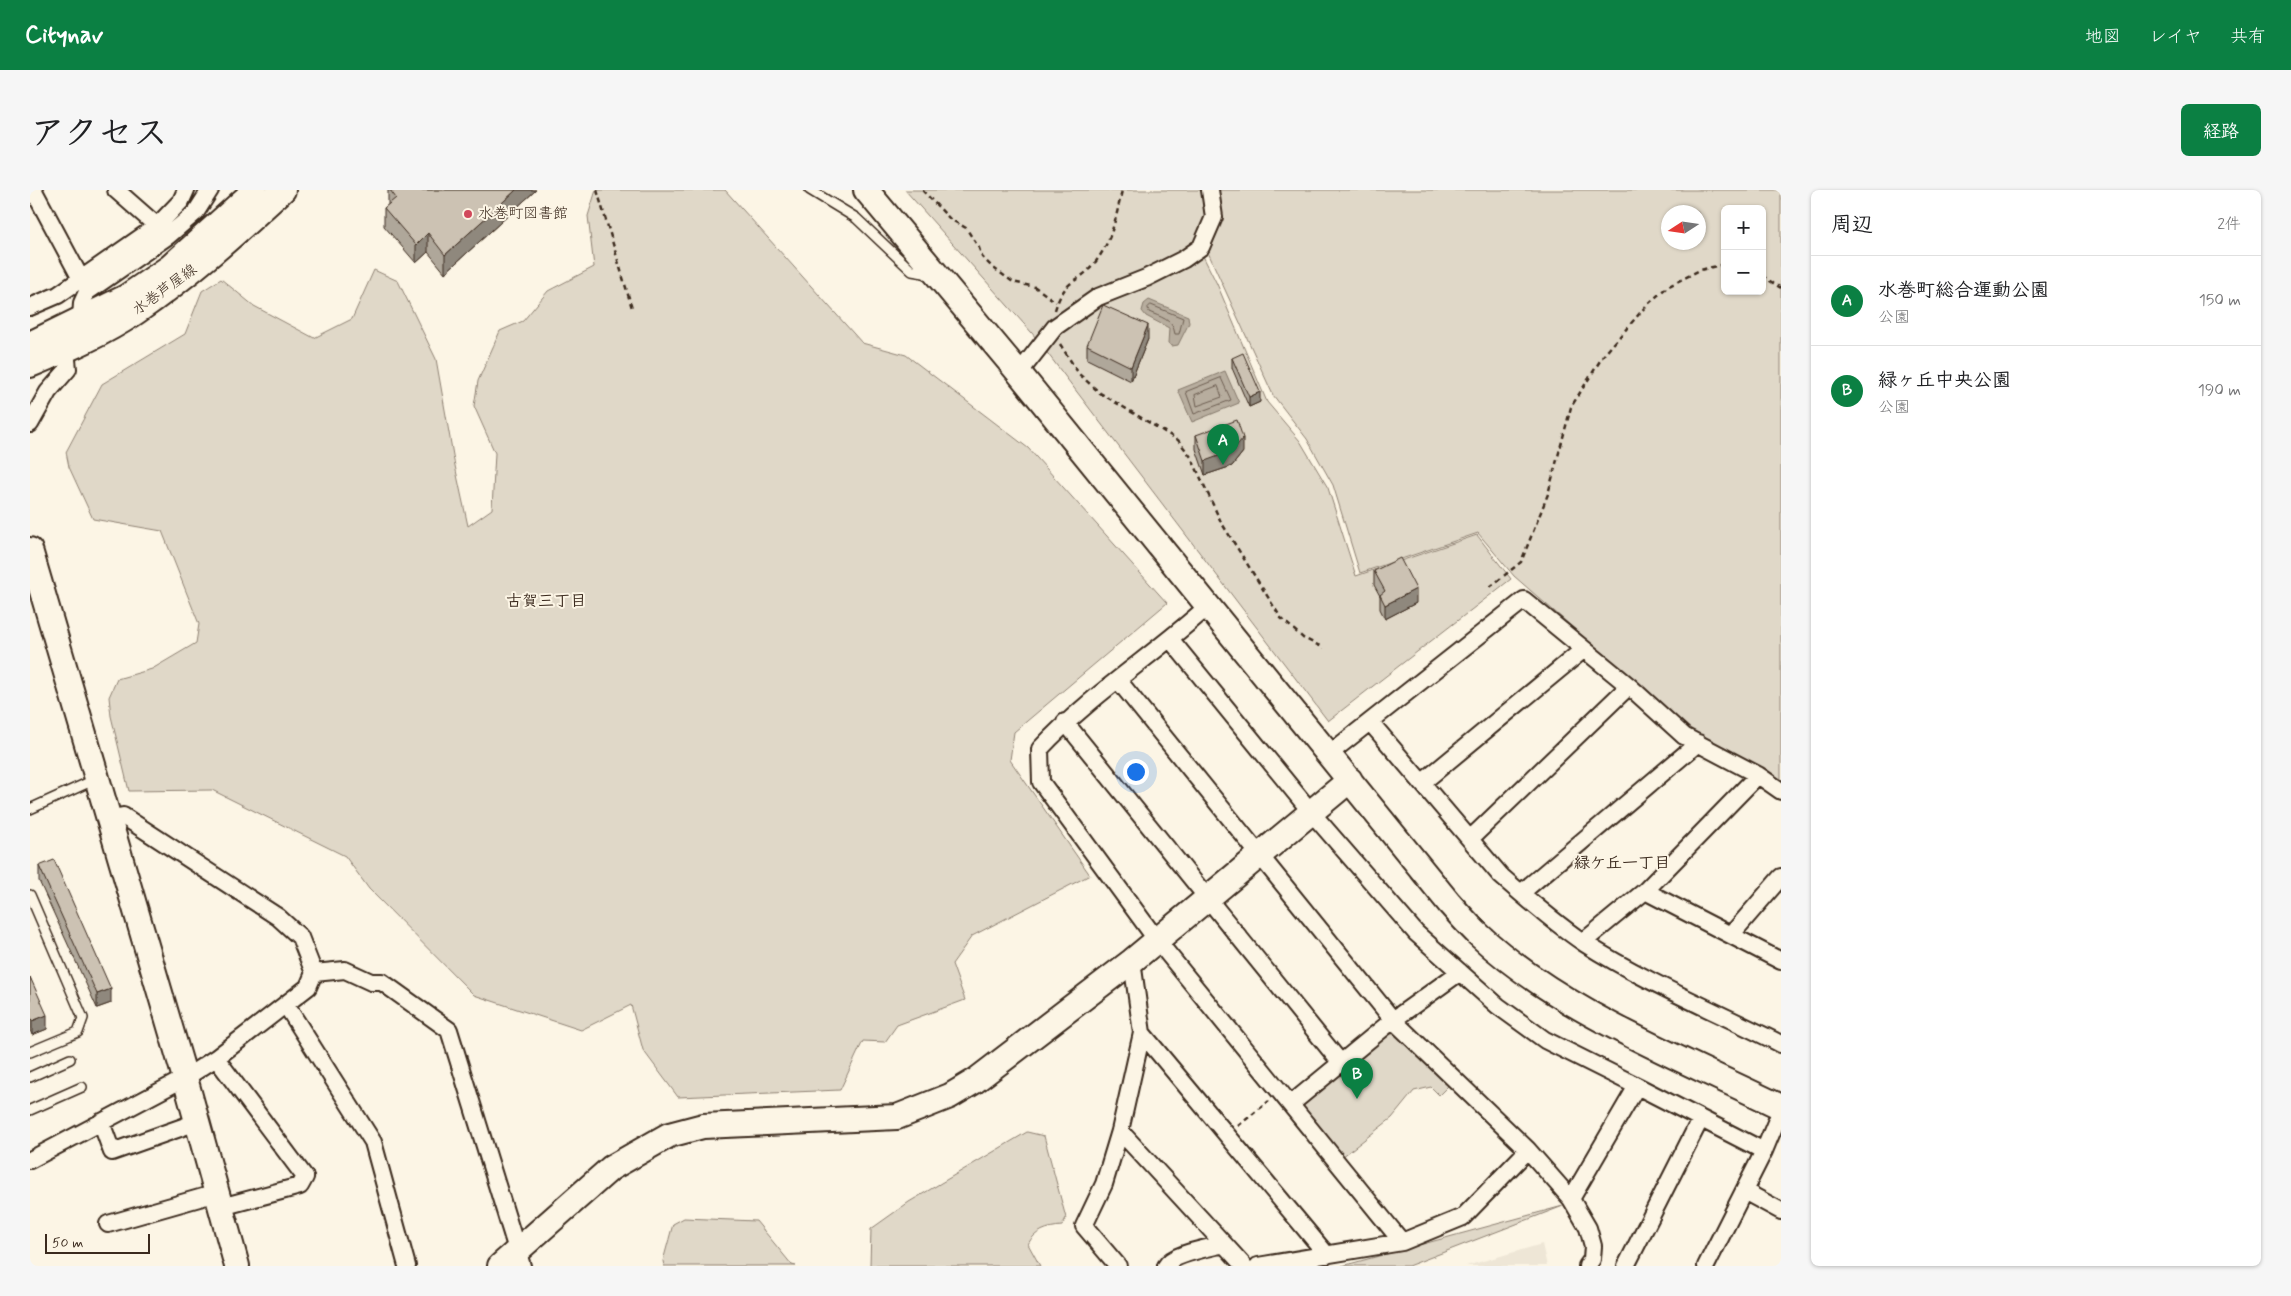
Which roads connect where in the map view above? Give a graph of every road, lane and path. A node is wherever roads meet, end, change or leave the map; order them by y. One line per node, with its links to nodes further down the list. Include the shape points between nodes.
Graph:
1 (116, 190): 13 (street)
2 (186, 190): 13 (street)
3 (210, 190): 13 (street, via 196,212)
4 (255, 190): 22 (street, 水巻芦屋線, via 170,267 126,297)
5 (283, 190): 25 (street, 水巻芦屋線, via 179,281 135,313)
6 (597, 190): 21 (path)
7 (810, 190): 17 (lane, via 856,218 912,271 935,275)
8 (866, 190): 17 (street)
9 (922, 190): 19 (path, via 950,219 966,228 982,258 992,267 1013,282 1035,287)
10 (1122, 190): 19 (path, via 1109,244 1092,267 1060,292)
11 (1210, 190): 23 (street, via 1214,217 1201,247 1146,278 1098,298)
12 (33, 191): 15 (street)
13 (163, 231): 15 (street); 22 (street, via 87,292)
14 (1721, 265): 30 (path, via 1700,270 1667,287 1603,356 1571,408 1548,494 1521,562)
15 (81, 279): 20 (street, via 58,295)
16 (1766, 279): 18 (path)
17 (946, 288): 27 (street)
18 (1781, 288)
19 (1057, 303): 23 (path, via 1054,312)
20 (30, 308)
21 (632, 308)
22 (81, 319): 24 (street, 水巻芦屋線); 25 (street)
23 (1056, 328): 27 (street); 33 (path, via 1063,352 1079,374 1121,407 1178,440 1191,457 1221,522 1281,618 1303,638)
24 (30, 344)
25 (66, 350): 26 (street, 水巻芦屋線); 28 (street, via 68,369 48,392)
26 (30, 365)
27 (1019, 373): 31 (street)
28 (30, 424)
29 (30, 550): 42 (street)
30 (1490, 587)
31 (1207, 607): 32 (street); 40 (street)
32 (1171, 640): 35 (street); 47 (street)
33 (1324, 648)
34 (1584, 649): 36 (street); 38 (street, via 1524,600); 44 (street)
35 (1118, 680): 37 (street); 50 (street)
36 (1629, 686): 39 (street, via 1684,736); 49 (street)
37 (1065, 722): 55 (street); 57 (street, via 1040,749 1041,782)
38 (1371, 722): 40 (street); 44 (street)
39 (1698, 743): 41 (street); 53 (street)
40 (1329, 754): 43 (street)
41 (1758, 775): 45 (street); 52 (street)
42 (97, 779): 46 (lane); 48 (street)
43 (1350, 780): 47 (street); 77 (street, via 1449,903 1479,936 1514,964 1585,1011)
44 (1423, 782): 49 (street)
45 (1781, 791)
46 (30, 809)
47 (1311, 812): 50 (street); 61 (street, via 1416,933)
48 (108, 819): 62 (street, via 123,816 278,916 300,937); 72 (street)
49 (1471, 838): 53 (street, via 1501,876)
50 (1259, 854): 55 (street); 64 (street)
51 (1781, 877): 56 (street)
52 (1645, 891): 56 (street); 58 (street)
53 (1520, 893): 58 (street)
54 (30, 895): 67 (lane, via 83,1018 78,1032)
55 (1208, 898): 57 (street); 70 (street)
56 (1731, 936): 60 (street)
57 (1156, 940): 59 (street); 75 (street)
58 (1583, 942): 66 (street)
59 (1132, 961): 65 (street); 95 (street, via 975,1081 950,1096 897,1117 703,1126 669,1135 611,1168)
60 (1781, 961)
61 (1460, 972): 64 (street); 73 (street, via 1498,1006 1545,1040)
62 (314, 973): 63 (street, via 308,987); 95 (street, via 345,970 372,982 382,982 449,1030)
63 (286, 1005): 69 (street); 97 (street, via 373,1142)
64 (1393, 1020): 70 (street); 84 (street)
65 (1142, 1033): 82 (street); 83 (street)
66 (1781, 1044)
67 (30, 1052)
68 (70, 1058): 71 (lane)
69 (216, 1058): 72 (street); 89 (street, via 305,1177 300,1186)
70 (1340, 1062): 76 (street)
71 (30, 1077)
72 (185, 1078): 80 (street); 81 (street)
73 (1637, 1086): 79 (street); 88 (street)
74 (82, 1087): 78 (lane)
75 (1279, 1093): 76 (street); 83 (path)
76 (1291, 1104): 92 (street)
77 (1781, 1109): 85 (street)
78 (30, 1110)
79 (1700, 1120): 85 (street); 103 (street)
80 (101, 1122): 81 (street, via 112,1152); 86 (street)
81 (197, 1122): 89 (street)
82 (1120, 1131): 93 (street); 98 (street, via 1104,1184 1084,1226)
83 (1227, 1135): 94 (street)
84 (1528, 1150): 88 (street); 92 (street, via 1463,1217)
85 (1764, 1151): 87 (street)
86 (30, 1160)
87 (1744, 1191): 90 (street); 104 (street)
88 (1572, 1199): 102 (street, via 1594,1246)
89 (219, 1200): 91 (street); 96 (street)
90 (1781, 1212)
91 (108, 1224)
92 (1402, 1242): 94 (street)
93 (1224, 1244): 99 (street, via 1186,1254); 100 (street)
94 (1327, 1256): 101 (street)
95 (513, 1261)
96 (237, 1266)
97 (408, 1266)
98 (1118, 1266)
99 (1166, 1266)
100 (1244, 1266)
101 (1258, 1266)
102 (1587, 1266)
103 (1626, 1266)
104 (1706, 1266)

